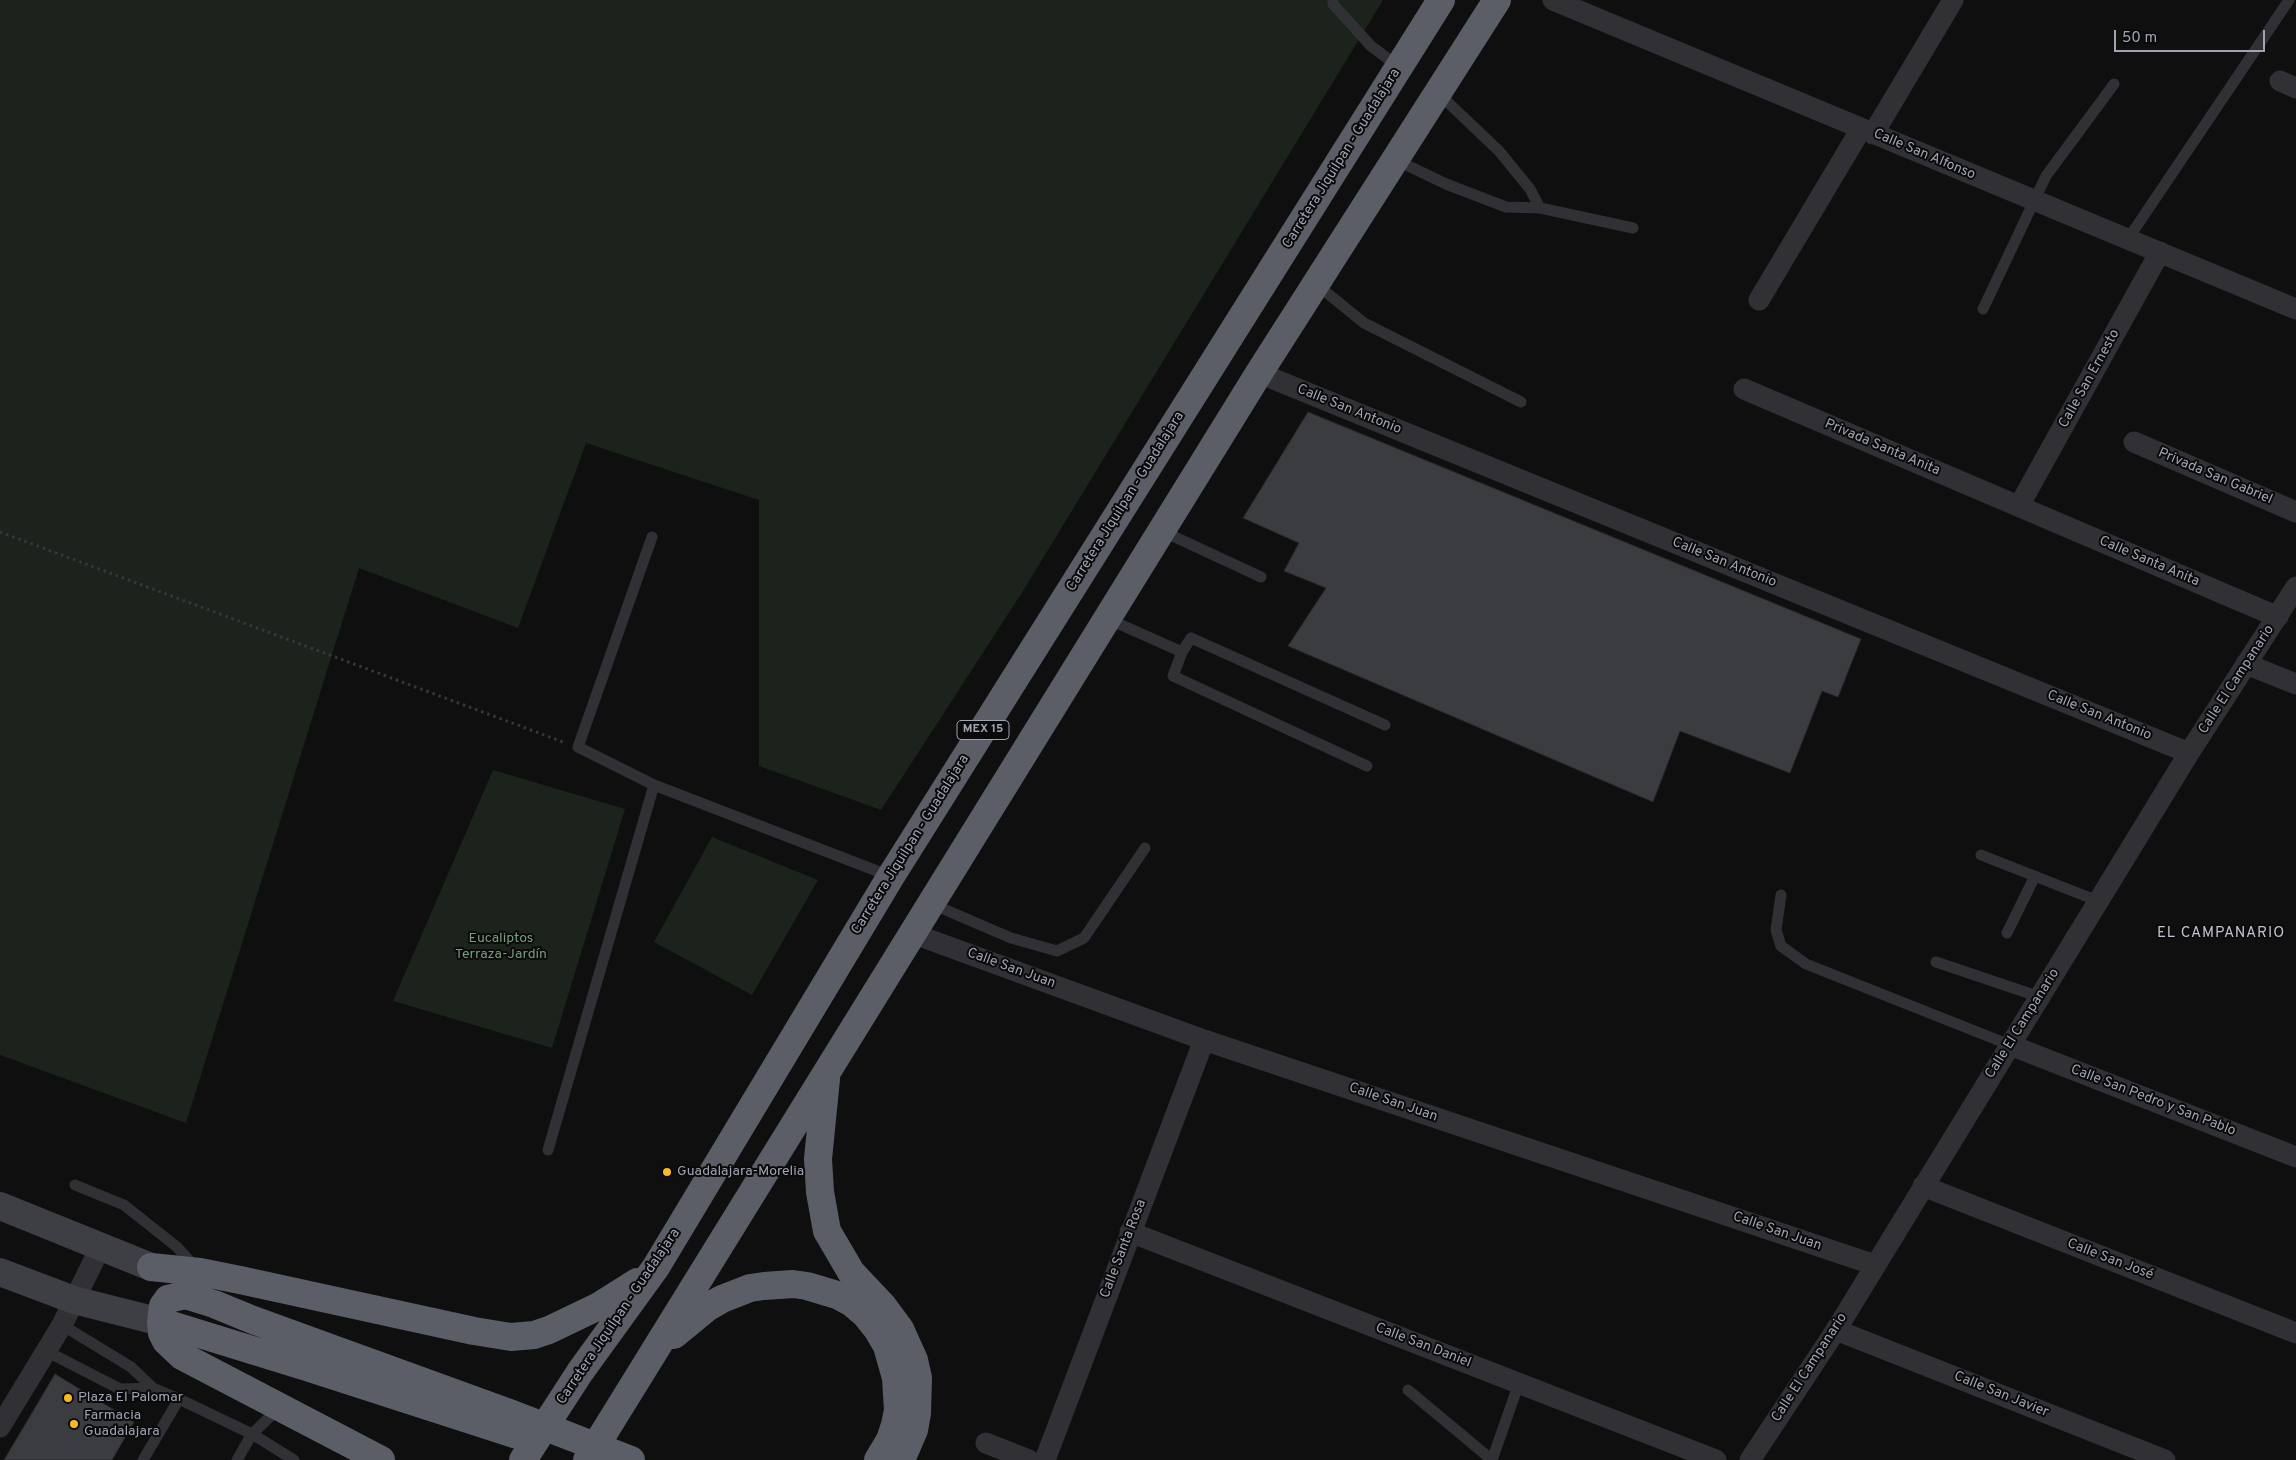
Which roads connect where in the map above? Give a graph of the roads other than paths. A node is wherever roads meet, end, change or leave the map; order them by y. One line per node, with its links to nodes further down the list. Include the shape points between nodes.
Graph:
1 (1333, 0): 7 (lane, via 1371,46)
2 (1441, 0): 7 (highway, Carretera Jiquilpan - Guadalajara / MEX 15)
3 (1497, 0): 9 (highway)
4 (1553, 0): 10 (street, Calle San Alfonso)
5 (1953, 0): 10 (street)
6 (2289, 0): 15 (lane)
7 (1399, 67): 42 (highway, Carretera Jiquilpan - Guadalajara / MEX 15)
8 (2114, 84): 12 (lane, via 2046,176)
9 (1438, 93): 11 (highway); 13 (lane, via 1499,151 1530,189)
10 (1867, 132): 12 (street, Calle San Alfonso); 18 (street)
11 (1396, 160): 13 (lane, via 1506,207); 17 (highway)
12 (2033, 201): 15 (street, Calle San Alfonso); 19 (lane)
13 (1540, 208): 14 (lane)
14 (1633, 228)
15 (2128, 239): 16 (street, Calle San Alfonso)
16 (2160, 252): 20 (street, Calle San Alfonso); 25 (street, Calle San Ernesto)
17 (1316, 284): 21 (highway); 23 (lane, via 1364,323)
18 (1759, 300)
19 (1983, 308)
20 (2296, 309)
21 (1259, 373): 27 (highway); 37 (street, Calle San Antonio)
22 (1744, 389): 25 (street, Privada Santa Anita)
23 (1521, 402)
24 (2134, 442): 26 (street, Privada San Gabriel)
25 (2019, 506): 31 (street, Calle Santa Anita)
26 (2296, 512)
27 (1162, 531): 29 (lane); 32 (highway)
28 (652, 537): 39 (lane, via 578,747)
29 (1261, 576)
30 (2296, 587): 31 (street, Calle El Campanario)
31 (2278, 617): 34 (street, Calle El Campanario)
32 (1108, 620): 33 (lane); 46 (highway)
33 (1182, 652): 36 (lane, via 1191,638); 38 (lane, via 1173,676)
34 (2246, 664): 35 (street); 37 (street, Calle El Campanario)
35 (2296, 684)
36 (1385, 725)
37 (2189, 753): 45 (street, Calle El Campanario)
38 (1367, 766)
39 (654, 785): 42 (lane); 54 (lane)
40 (1145, 848): 46 (lane, via 1084,938 1057,951 1011,938)
41 (1981, 855): 43 (lane)
42 (891, 876): 63 (highway, Carretera Jiquilpan - Guadalajara / MEX 15)
43 (2035, 876): 45 (lane); 47 (lane)
44 (1781, 896): 52 (lane, via 1776,930 1781,946 1806,964)
45 (2098, 901): 50 (street, Calle El Campanario)
46 (932, 904): 48 (highway)
47 (2007, 933)
48 (914, 934): 51 (street, Calle San Juan); 53 (highway)
49 (1936, 962): 50 (lane)
50 (2040, 997): 52 (street, Calle El Campanario)
51 (1204, 1040): 59 (street, Calle Santa Rosa); 61 (street, Calle San Juan)
52 (2010, 1045): 55 (street, Calle San Pedro y San Pablo); 57 (street, Calle El Campanario)
53 (826, 1075): 72 (highway); 92 (highway, via 818,1159 827,1231 851,1272 900,1329 918,1378 914,1430)
54 (548, 1150)
55 (2296, 1157)
56 (75, 1185): 65 (lane, via 124,1205 177,1247)
57 (1923, 1186): 61 (street, Calle El Campanario); 71 (street, Calle San José)
58 (0, 1206): 60 (street)
59 (1130, 1232): 74 (street, Calle San Daniel); 94 (street, Calle Santa Rosa)
60 (100, 1248): 62 (street); 66 (street)
61 (1875, 1265): 70 (street, Calle El Campanario)
62 (151, 1267): 65 (highway); 67 (highway)
63 (656, 1267): 65 (highway, via 600,1306 549,1330 511,1337); 87 (highway, Carretera Jiquilpan - Guadalajara / MEX 15, via 580,1372)
64 (0, 1272): 66 (street)
65 (200, 1272)
66 (74, 1300): 68 (street); 69 (street)
67 (253, 1320): 68 (highway, via 185,1295 168,1299); 79 (highway)
68 (160, 1322): 78 (highway, via 166,1341 182,1356); 79 (highway)
69 (62, 1325): 73 (street); 75 (lane, via 132,1367)
70 (1836, 1330): 97 (street, Calle El Campanario); 98 (street, Calle San Javier)
71 (2296, 1333)
72 (656, 1350): 89 (highway); 91 (highway, via 708,1307 750,1288 793,1284 837,1295 852,1303 871,1321 887,1346 896,1378 898,1410 890,1440)
73 (46, 1351): 75 (lane, via 120,1389); 80 (street)
74 (1519, 1383): 95 (lane); 96 (street, Calle San Daniel)
75 (153, 1388): 77 (lane)
76 (1408, 1390): 95 (lane)
77 (180, 1399): 81 (lane); 83 (lane)
78 (281, 1406): 81 (lane); 86 (highway)
79 (509, 1422): 88 (highway); 90 (highway)
80 (0, 1427)
81 (252, 1434): 84 (lane); 85 (lane)
82 (986, 1442): 93 (street)
83 (144, 1460)
84 (237, 1460)
85 (294, 1460)
86 (381, 1460)
87 (523, 1460)
88 (578, 1460)
89 (587, 1460)
90 (631, 1460)
91 (878, 1460)
92 (901, 1460)
93 (1029, 1460)
94 (1045, 1460)
95 (1492, 1460)
96 (1716, 1460)
97 (1750, 1460)
98 (2166, 1460)

